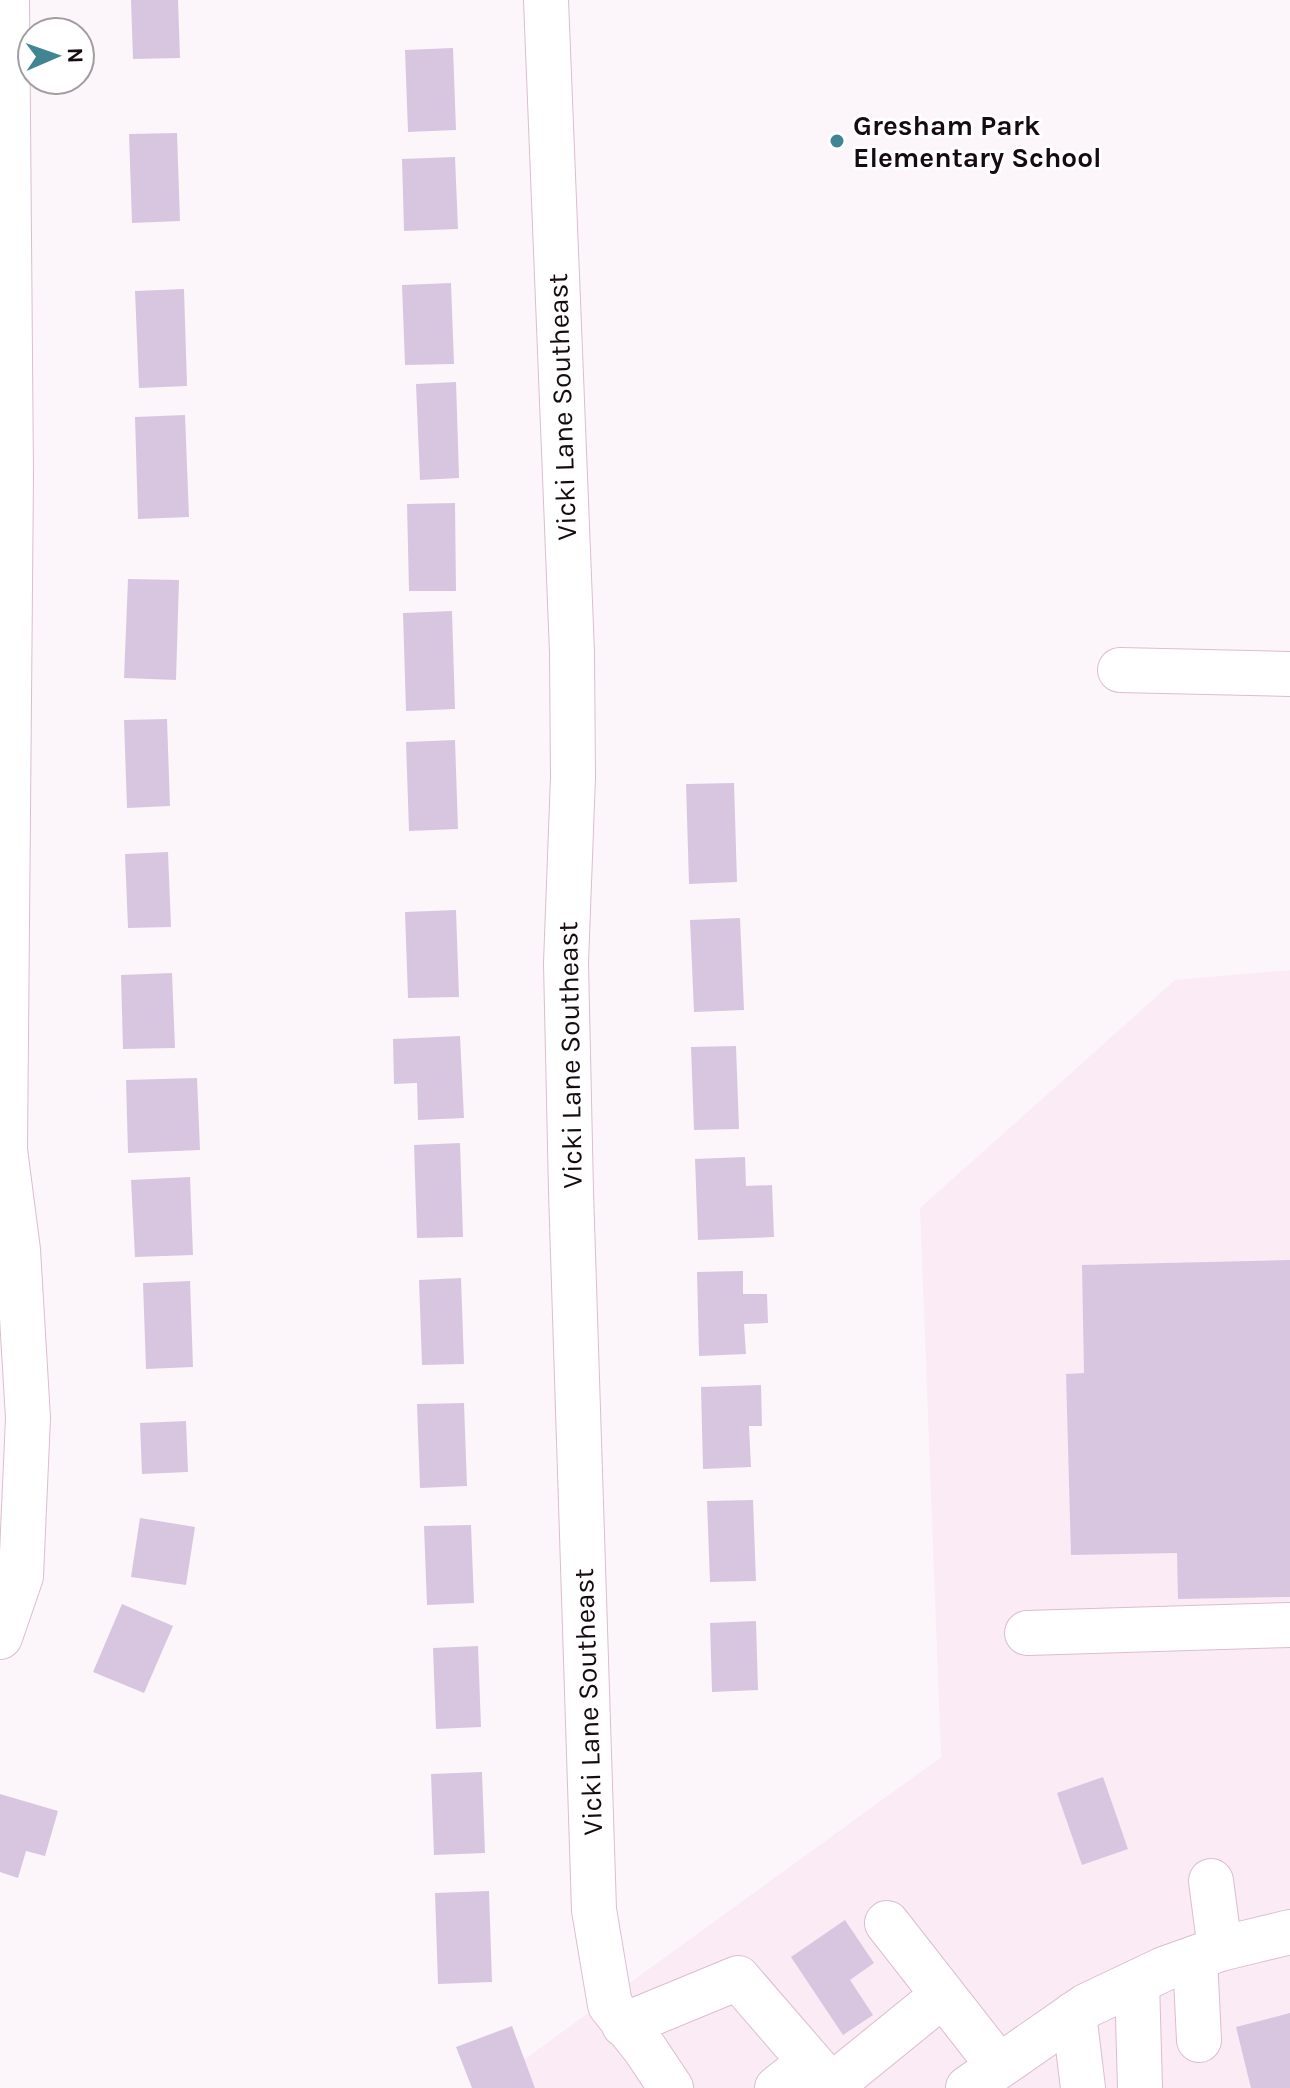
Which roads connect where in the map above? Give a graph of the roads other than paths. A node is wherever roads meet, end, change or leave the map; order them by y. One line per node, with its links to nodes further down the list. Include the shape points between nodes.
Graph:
1 (7, 0): 3 (street)
2 (546, 0): 17 (street, Vicki Lane Southeast, via 572,652 566,963 594,1910 610,2005)
3 (6, 474): 6 (street)
4 (1120, 670): 5 (street)
5 (1290, 674)
6 (3, 1149): 9 (street, via 18,1250 28,1418 21,1576)
7 (1290, 1625): 8 (street)
8 (1027, 1633)
9 (0, 1637)
10 (1211, 1881): 13 (street)
11 (887, 1923): 15 (street)
12 (1290, 1932): 13 (street)
13 (1208, 1954): 14 (street); 18 (street)
14 (1137, 1982): 16 (street); 23 (street)
15 (943, 1995): 19 (street); 20 (street)
16 (1074, 2014): 19 (street); 22 (street)
17 (624, 2025): 20 (street, via 738,1978); 21 (street, Vicki Lane Southeast)
18 (1199, 2040)
19 (983, 2077)
20 (813, 2081)
21 (671, 2088)
22 (1083, 2088)
23 (1140, 2088)

